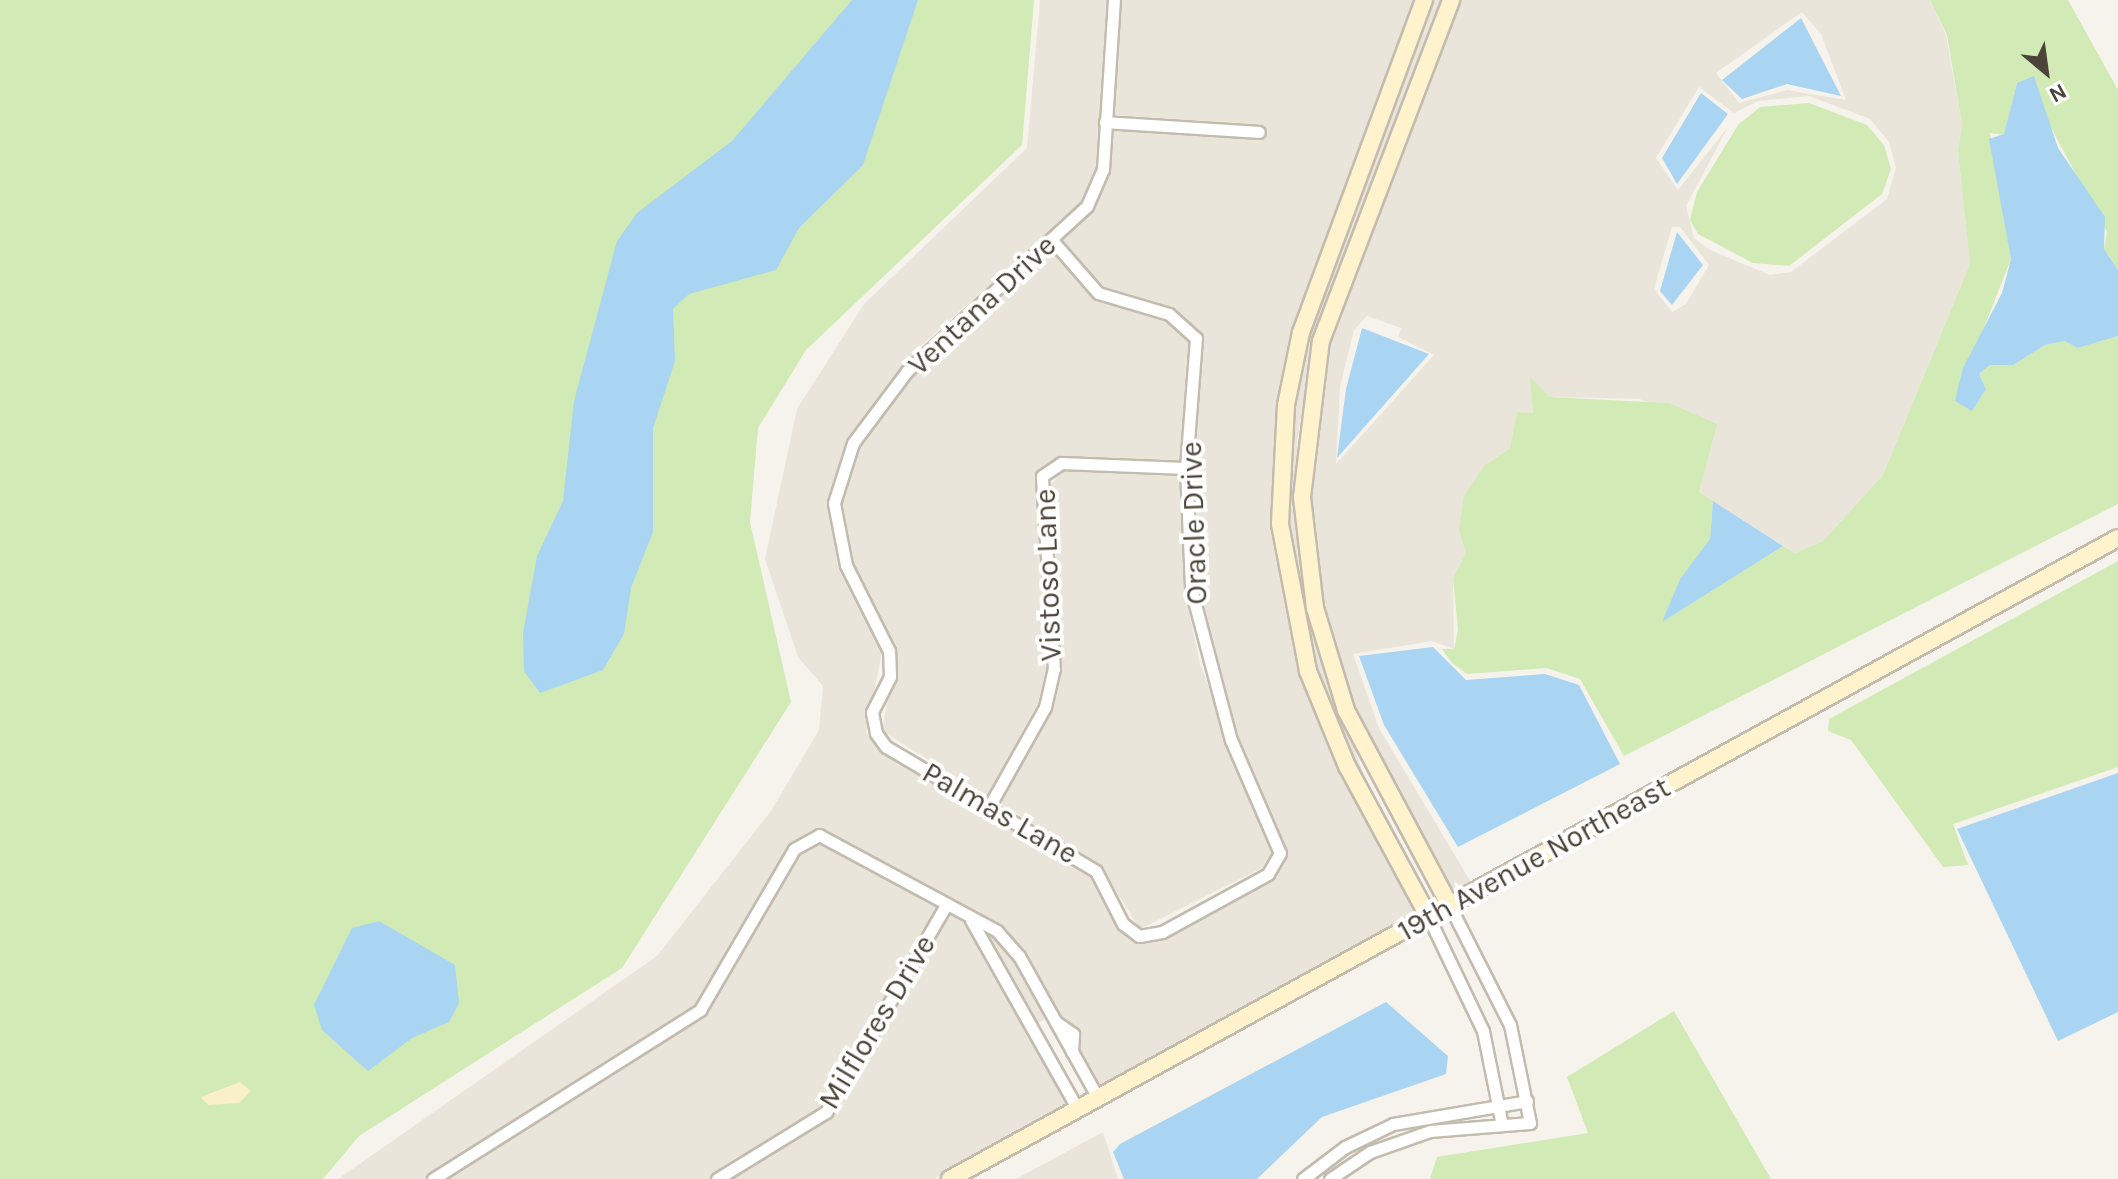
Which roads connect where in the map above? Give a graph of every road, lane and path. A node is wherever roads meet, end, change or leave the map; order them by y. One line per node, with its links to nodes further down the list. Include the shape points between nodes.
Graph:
1 (1114, 0): 4 (street, Ventana Drive)
2 (1424, 0): 15 (street, via 1301,332 1286,405 1280,524 1313,683 1347,766)
3 (1451, 0): 12 (street, via 1321,341 1302,497 1315,608 1342,698)
4 (1105, 122): 5 (street); 6 (street, Ventana Drive, via 1103,169 1087,206)
5 (1259, 132)
6 (1052, 240): 7 (street, Oracle Drive, via 1098,293 1169,314 1196,338); 9 (street, Ventana Drive, via 907,371 853,443 839,476 838,538 889,651 890,677 872,712)
7 (1186, 468): 10 (street, Vistoso Lane, via 1061,463 1042,476 1054,669 1045,707); 11 (street, Oracle Drive, via 1191,589 1206,663 1280,853 1268,874)
8 (2118, 538): 12 (street, 19th Avenue Northeast)
9 (876, 733): 10 (street, Palmas Lane, via 886,747)
10 (990, 805): 11 (street, Palmas Lane, via 1096,871 1123,924 1139,936)
11 (1229, 895)
12 (1449, 904): 15 (street, 19th Avenue Northeast); 21 (street, via 1510,1025)
13 (946, 905): 14 (street); 25 (street, via 830,837 810,837 794,849 700,1010); 26 (street, Milflores Drive, via 826,1112)
14 (968, 916): 16 (street, via 997,931); 17 (street)
15 (1428, 916): 20 (street, 19th Avenue Northeast); 22 (street, via 1483,1031)
16 (1043, 1000): 17 (street); 18 (street)
17 (1025, 1010): 19 (street)
18 (1055, 1022): 19 (street); 20 (street, via 1073,1034 1072,1055)
19 (1037, 1032): 23 (street)
20 (1098, 1098): 23 (street, 19th Avenue Northeast)
21 (1527, 1101): 22 (street); 24 (street, via 1530,1123)
22 (1499, 1104): 24 (street); 28 (street, via 1393,1124 1362,1136)
23 (1078, 1110): 27 (street, 19th Avenue Northeast)
24 (1502, 1125): 29 (street, via 1396,1140)
25 (442, 1177)
26 (717, 1179)
27 (950, 1179)
28 (1303, 1179)
29 (1330, 1179)

